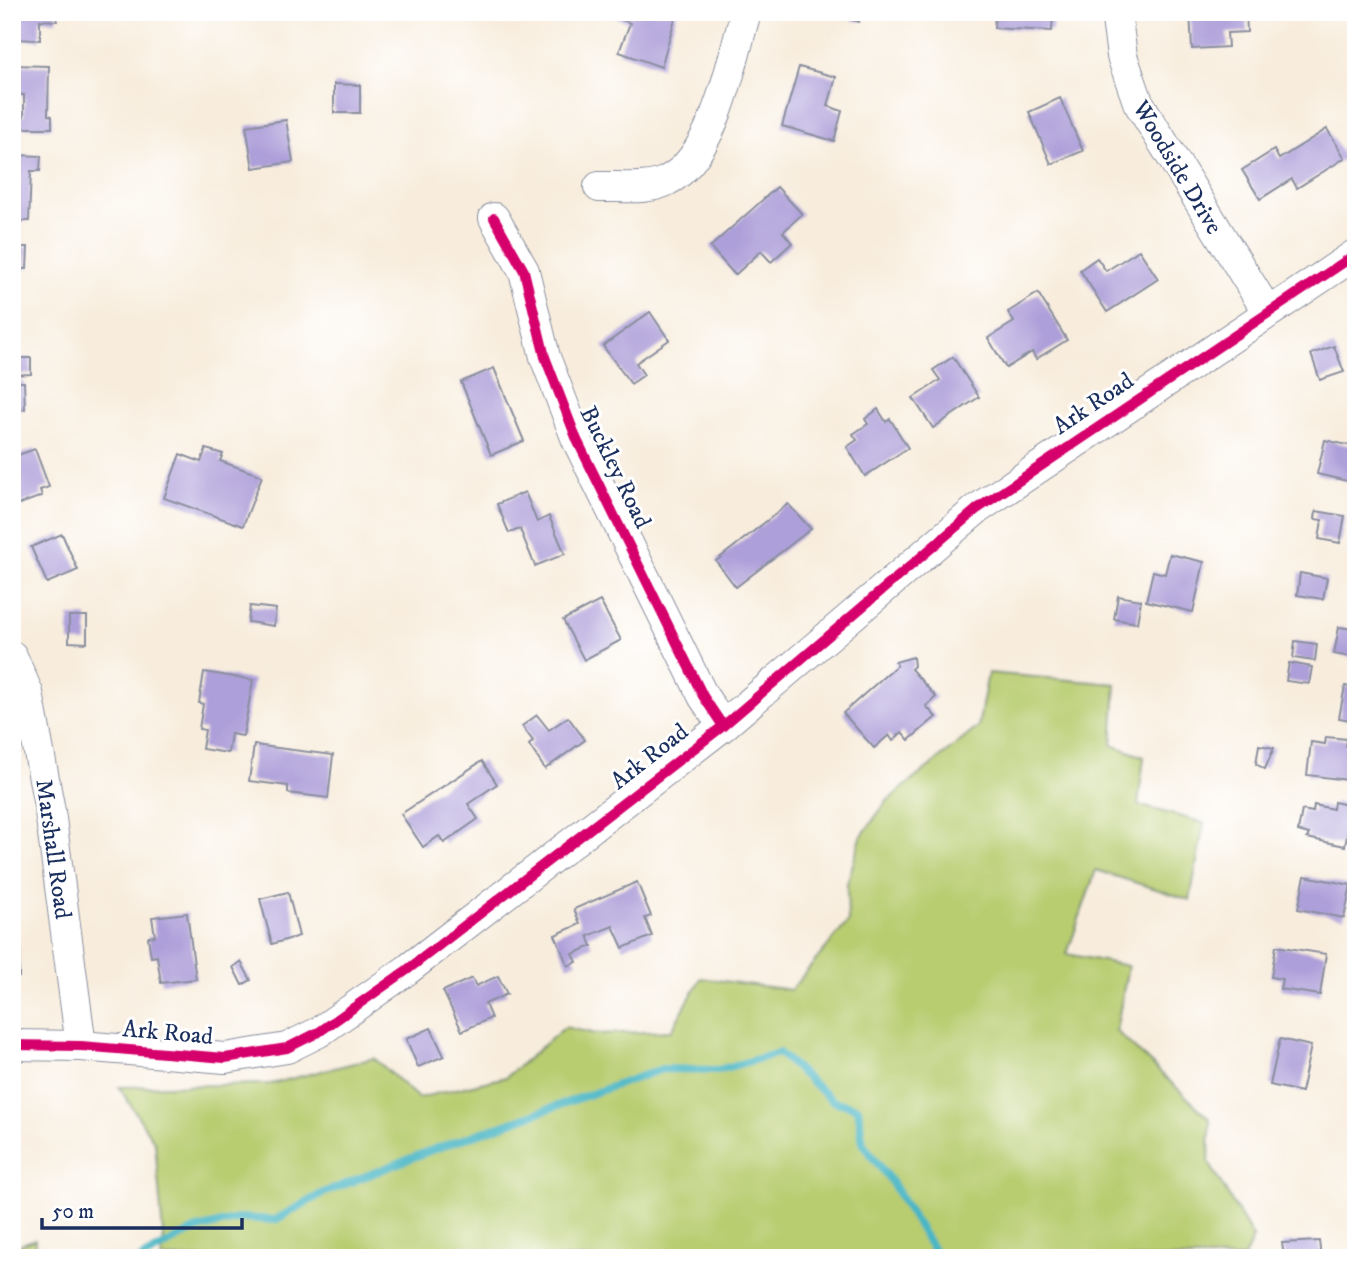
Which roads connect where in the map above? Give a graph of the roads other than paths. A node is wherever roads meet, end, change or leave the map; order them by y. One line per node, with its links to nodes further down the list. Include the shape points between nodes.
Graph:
1 (746, 12): 3 (street, via 714,119 690,161 659,183)
2 (1116, 12): 6 (street, Woodside Drive, via 1122,56 1138,102)
3 (599, 187)
4 (494, 218): 8 (street, Buckley Road, via 524,271 545,357 577,440 703,696)
5 (1356, 254): 6 (street, Ark Road)
6 (1267, 311): 8 (street, Ark Road, via 977,509)
7 (12, 656): 10 (street, Marshall Road, via 28,692 50,811)
8 (723, 726): 10 (street, Ark Road, via 407,970 303,1041 225,1058)
9 (12, 1045): 10 (street, Ark Road)
10 (81, 1046)

